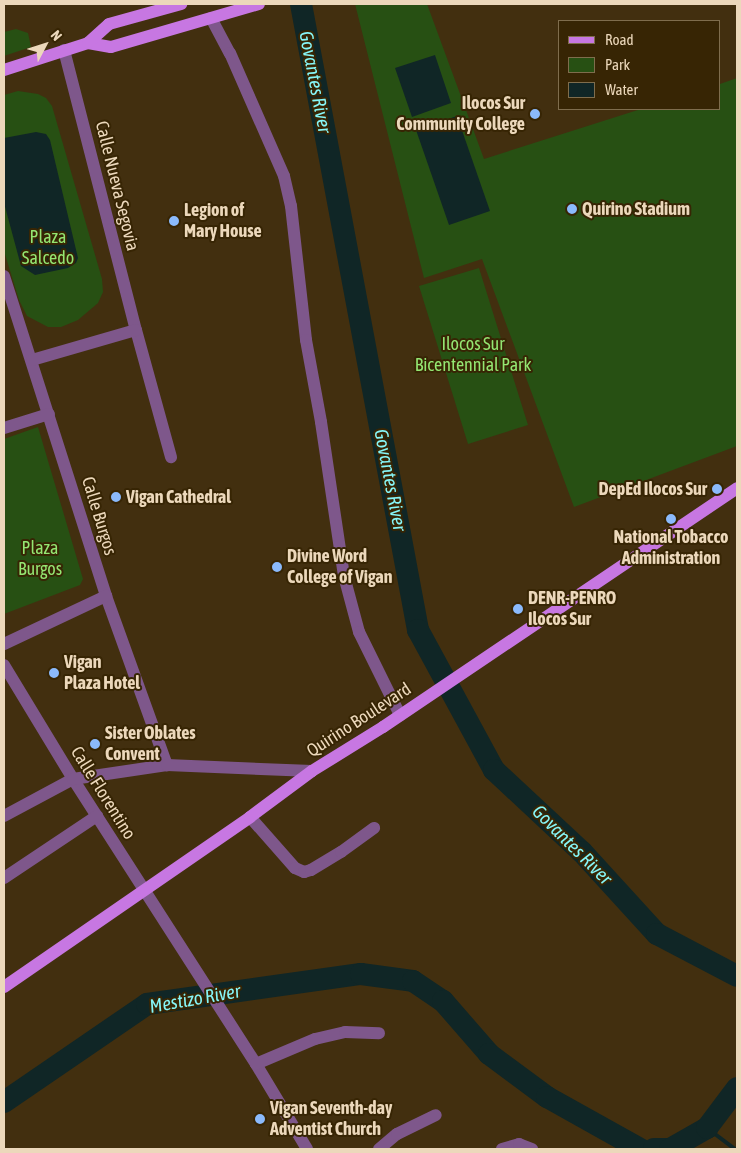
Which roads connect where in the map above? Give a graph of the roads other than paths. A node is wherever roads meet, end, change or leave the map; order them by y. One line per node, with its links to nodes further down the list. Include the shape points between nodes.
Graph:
1 (181, 4): 4 (main road, via 109,24)
2 (258, 4): 3 (main road)
3 (211, 18): 4 (main road, via 111,48); 17 (street, via 230,53 284,176 291,206 306,340 344,576 359,632)
4 (88, 43): 5 (main road)
5 (64, 50): 6 (main road); 8 (street, Calle Nueva Segovia)
6 (4, 70)
7 (4, 276): 9 (street, Calle Burgos)
8 (136, 330): 9 (street); 12 (street, Calle Nueva Segovia)
9 (32, 360): 10 (street, Calle Burgos)
10 (49, 414): 11 (street); 14 (street, Calle Burgos)
11 (4, 428)
12 (171, 457)
13 (737, 488): 17 (main road, Quirino Boulevard)
14 (106, 596): 15 (street); 18 (street, Calle Burgos)
15 (4, 644)
16 (4, 665): 20 (street, Calle Florentino)
17 (400, 715): 19 (main road, Quirino Boulevard)
18 (167, 765): 19 (street); 20 (street)
19 (312, 771): 23 (main road, Quirino Boulevard)
20 (73, 779): 21 (street); 22 (street, Calle Florentino)
21 (4, 816)
22 (97, 816): 25 (street); 26 (street, Calle Florentino)
23 (250, 817): 24 (street, via 295,868 304,872); 26 (main road, Quirino Boulevard)
24 (374, 828)
25 (4, 878)
26 (144, 889): 27 (main road, Quirino Boulevard); 29 (street, Calle Florentino)
27 (4, 987)
28 (379, 1033): 29 (street, via 346,1032 315,1039)
29 (256, 1064): 31 (street, Calle Florentino)
30 (436, 1115): 32 (street, via 397,1134)
31 (307, 1149)
32 (379, 1149)
33 (502, 1149): 34 (street, via 519,1144)
34 (532, 1149)

